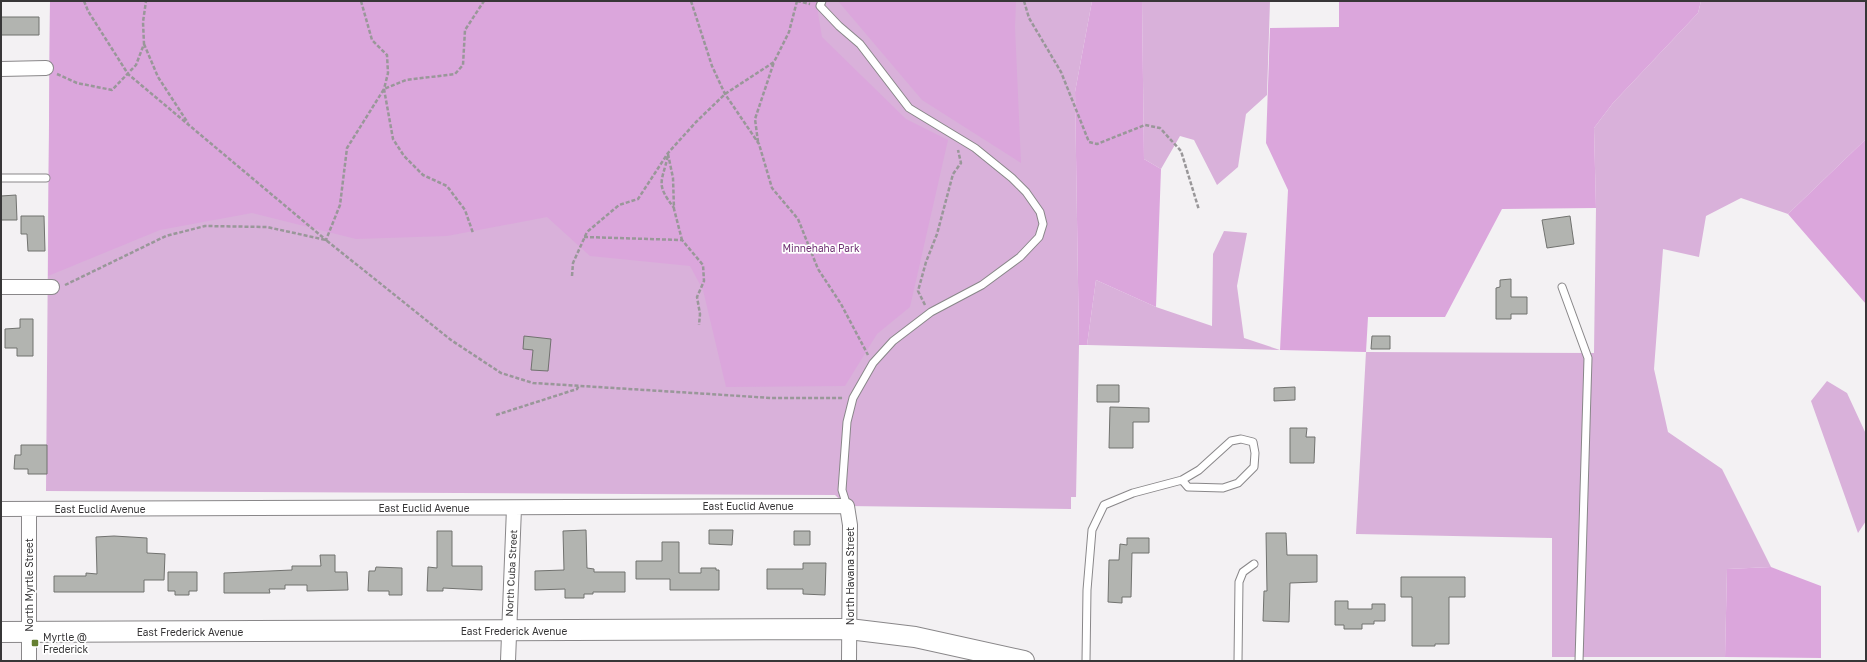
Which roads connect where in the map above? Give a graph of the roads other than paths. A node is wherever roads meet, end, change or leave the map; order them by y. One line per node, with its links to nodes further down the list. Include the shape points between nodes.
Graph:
1 (821, 4): 10 (lane, North Havana Street, via 839,26 860,44 909,108 994,162 1026,192 1040,212 1043,224 1040,237 1002,272 931,312 893,341 873,363 853,398 846,422 842,490)
2 (1, 68): 3 (street)
3 (46, 68)
4 (1, 178): 5 (lane)
5 (46, 178)
6 (1, 287): 7 (street)
7 (52, 287)
8 (1562, 287): 25 (lane, via 1588,358)
9 (1182, 480): 9 (lane, via 1199,470 1231,440 1253,442 1254,467 1238,483 1223,488 1188,487); 23 (lane, via 1133,493 1104,505 1092,530 1087,590)
10 (847, 506): 11 (street, East Euclid Avenue); 15 (street, North Havana Street, via 850,525)
11 (514, 508): 13 (street, East Euclid Avenue); 16 (street, North Cuba Street)
12 (1, 509): 13 (street, East Euclid Avenue)
13 (29, 509): 18 (street, North Myrtle Street)
14 (1254, 564): 24 (lane, via 1243,572 1239,582)
15 (849, 629): 16 (main road, East Frederick Avenue); 21 (street, North Havana Street); 22 (main road, East Frederick Avenue, via 916,637)
16 (508, 631): 18 (main road, East Frederick Avenue); 20 (street, North Cuba Street)
17 (1, 632): 18 (main road, East Frederick Avenue)
18 (29, 632): 19 (street, North Myrtle Street)
19 (29, 661)
20 (508, 661)
21 (849, 661)
22 (1024, 661)
23 (1086, 661)
24 (1238, 661)
25 (1579, 661)

